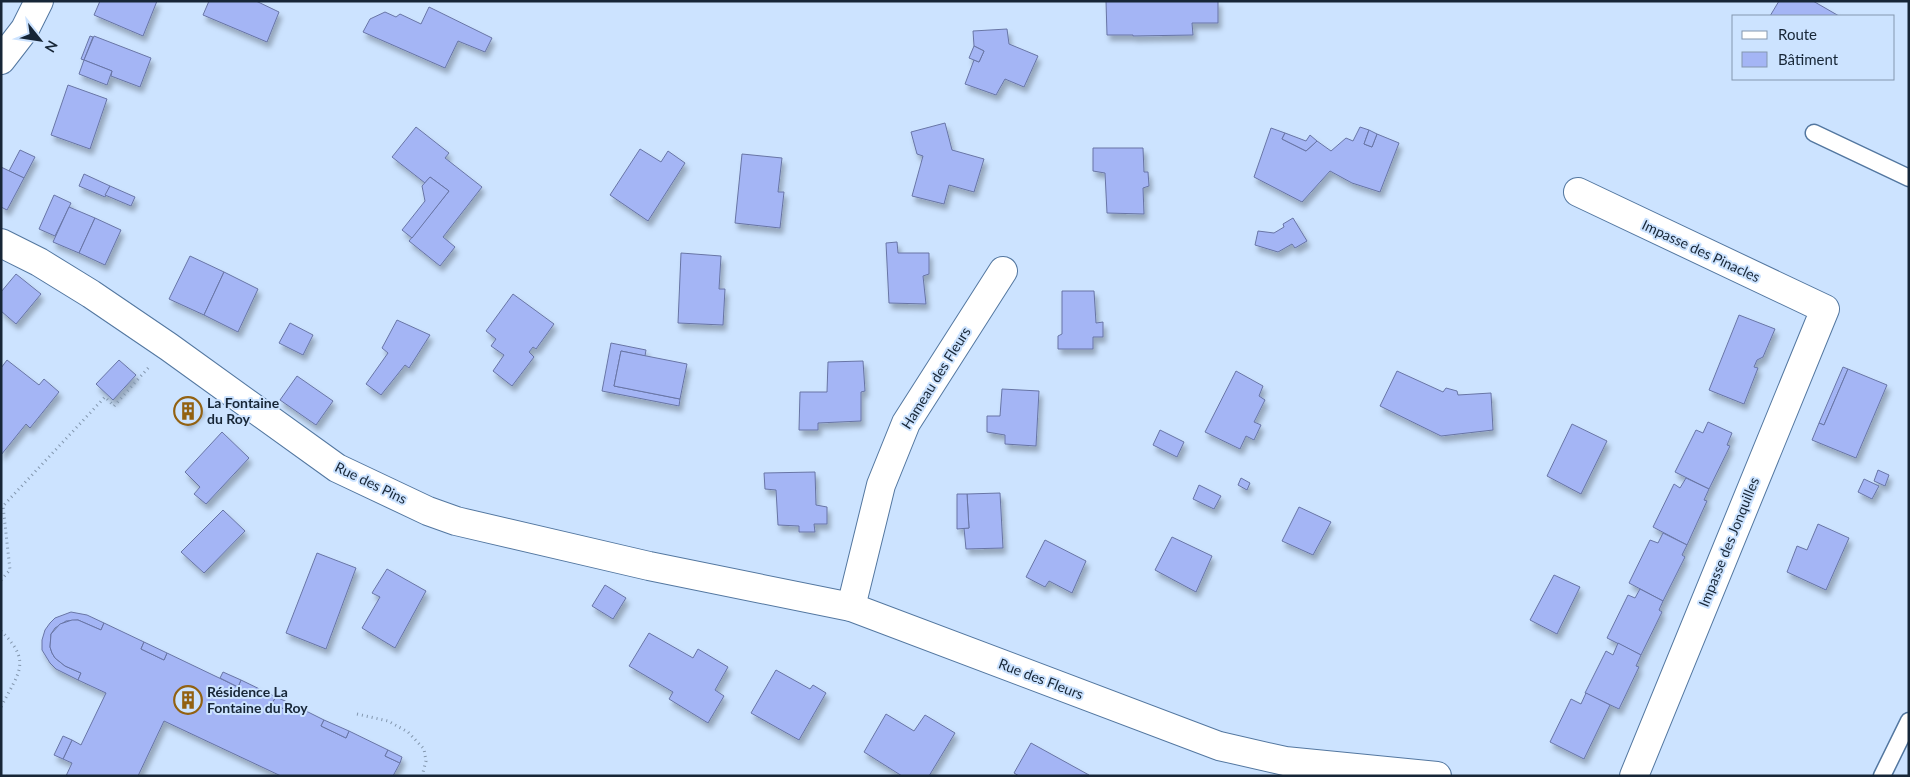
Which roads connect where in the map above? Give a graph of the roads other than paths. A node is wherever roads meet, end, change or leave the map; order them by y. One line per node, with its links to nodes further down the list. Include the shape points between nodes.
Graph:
1 (39, 1): 2 (street, via 25,29)
2 (1, 60)
3 (1814, 133): 4 (lane)
4 (1909, 178)
5 (1578, 192): 8 (street, Impasse des Pinacles)
6 (1, 243): 9 (street, Rue des Pins, via 91,294 337,468 456,521)
7 (1003, 271): 10 (street, Hameau des Fleurs, via 906,423 880,485)
8 (1825, 309): 14 (street, Impasse des Jonquilles)
9 (649, 566): 10 (street, Rue des Fleurs)
10 (851, 607): 12 (street, Rue des Fleurs, via 1219,746 1285,760)
11 (1909, 721): 15 (lane)
12 (1375, 773): 13 (street, Rue des Fleurs)
13 (1437, 776)
14 (1634, 776)
15 (1882, 776)

